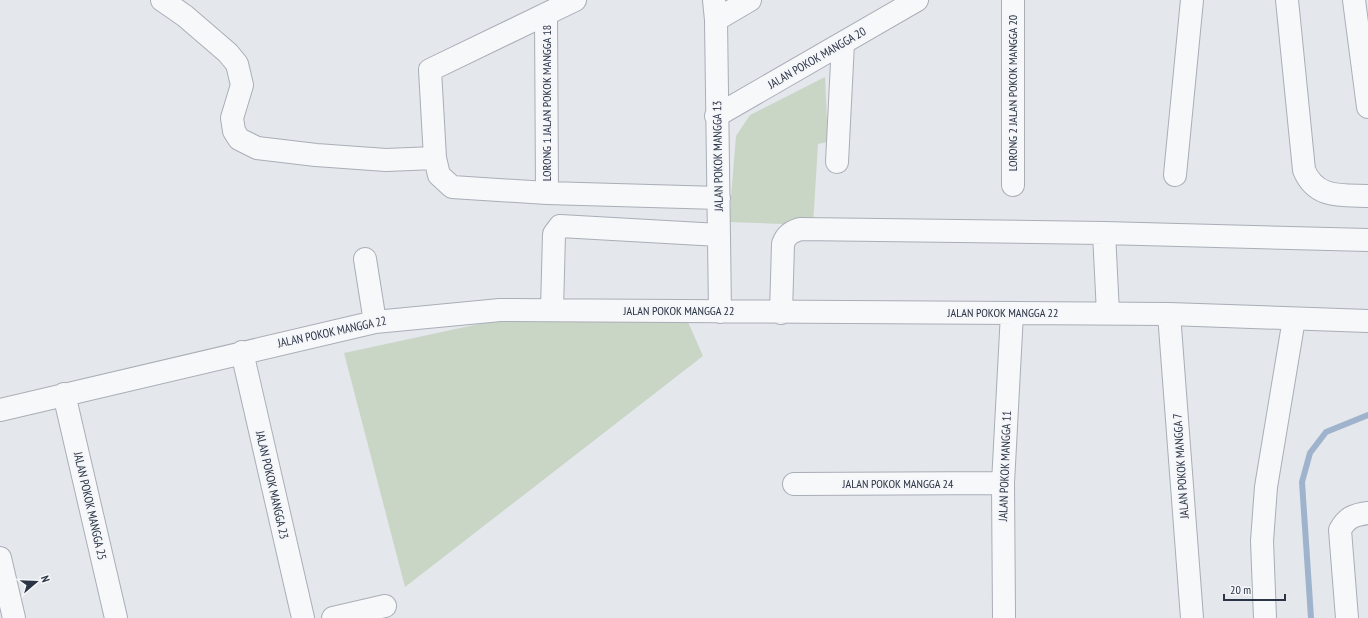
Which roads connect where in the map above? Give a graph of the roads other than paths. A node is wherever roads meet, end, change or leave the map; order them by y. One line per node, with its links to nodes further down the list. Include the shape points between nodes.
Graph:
1 (162, 0): 14 (street, via 228,53 236,64 242,85 232,118 234,131 239,139 257,148 316,155 386,160)
2 (575, 0): 10 (street)
3 (750, 0): 9 (street)
4 (918, 0): 11 (street, JALAN POKOK MANGGA 20)
5 (1013, 0): 17 (street, LORONG 2 JALAN POKOK MANGGA 20)
6 (1192, 0): 16 (street)
7 (1287, 0): 19 (street, via 1304,170 1308,181 1319,190 1334,195)
8 (1354, 0): 12 (street)
9 (715, 10): 13 (street, JALAN POKOK MANGGA 13)
10 (546, 14): 14 (street, via 430,70); 18 (street, LORONG 1 JALAN POKOK MANGGA 18)
11 (843, 43): 13 (street, JALAN POKOK MANGGA 20); 15 (street)
12 (1368, 107)
13 (716, 116): 20 (street, JALAN POKOK MANGGA 13)
14 (435, 158): 18 (street, via 439,175 452,187)
15 (837, 162)
16 (1175, 175)
17 (1013, 185)
18 (547, 193): 20 (street)
19 (1368, 196)
20 (719, 198): 22 (street, JALAN POKOK MANGGA 13)
21 (1104, 233): 23 (street); 27 (street, via 800,229 786,236 784,244); 28 (street)
22 (719, 235): 25 (street, via 560,226 554,234); 26 (street, JALAN POKOK MANGGA 13)
23 (1368, 240)
24 (364, 259): 32 (street)
25 (552, 310): 26 (street, JALAN POKOK MANGGA 22); 32 (street, JALAN POKOK MANGGA 22, via 500,310)
26 (720, 312): 27 (street, JALAN POKOK MANGGA 22)
27 (781, 312): 29 (street, JALAN POKOK MANGGA 22)
28 (1108, 313): 29 (street, JALAN POKOK MANGGA 22); 30 (street, JALAN POKOK MANGGA 22)
29 (1012, 314): 38 (street, JALAN POKOK MANGGA 11)
30 (1169, 314): 31 (street, JALAN POKOK MANGGA 22); 47 (street, JALAN POKOK MANGGA 7)
31 (1294, 319): 33 (street, JALAN POKOK MANGGA 22); 48 (street, via 1266,487 1262,541)
32 (375, 322): 34 (street, JALAN POKOK MANGGA 22)
33 (1368, 322)
34 (242, 352): 35 (street, JALAN POKOK MANGGA 22); 44 (street, JALAN POKOK MANGGA 23)
35 (64, 394): 36 (street, JALAN POKOK MANGGA 22); 43 (street, JALAN POKOK MANGGA 25)
36 (0, 410)
37 (794, 484): 38 (street, JALAN POKOK MANGGA 24)
38 (1003, 484): 46 (street, JALAN POKOK MANGGA 11)
39 (1368, 513): 49 (street, via 1354,515 1345,521 1340,530)
40 (0, 558): 42 (street)
41 (385, 606): 45 (street)
42 (14, 618)
43 (116, 618)
44 (303, 618)
45 (333, 618)
46 (1004, 618)
47 (1192, 618)
48 (1265, 618)
49 (1347, 618)

